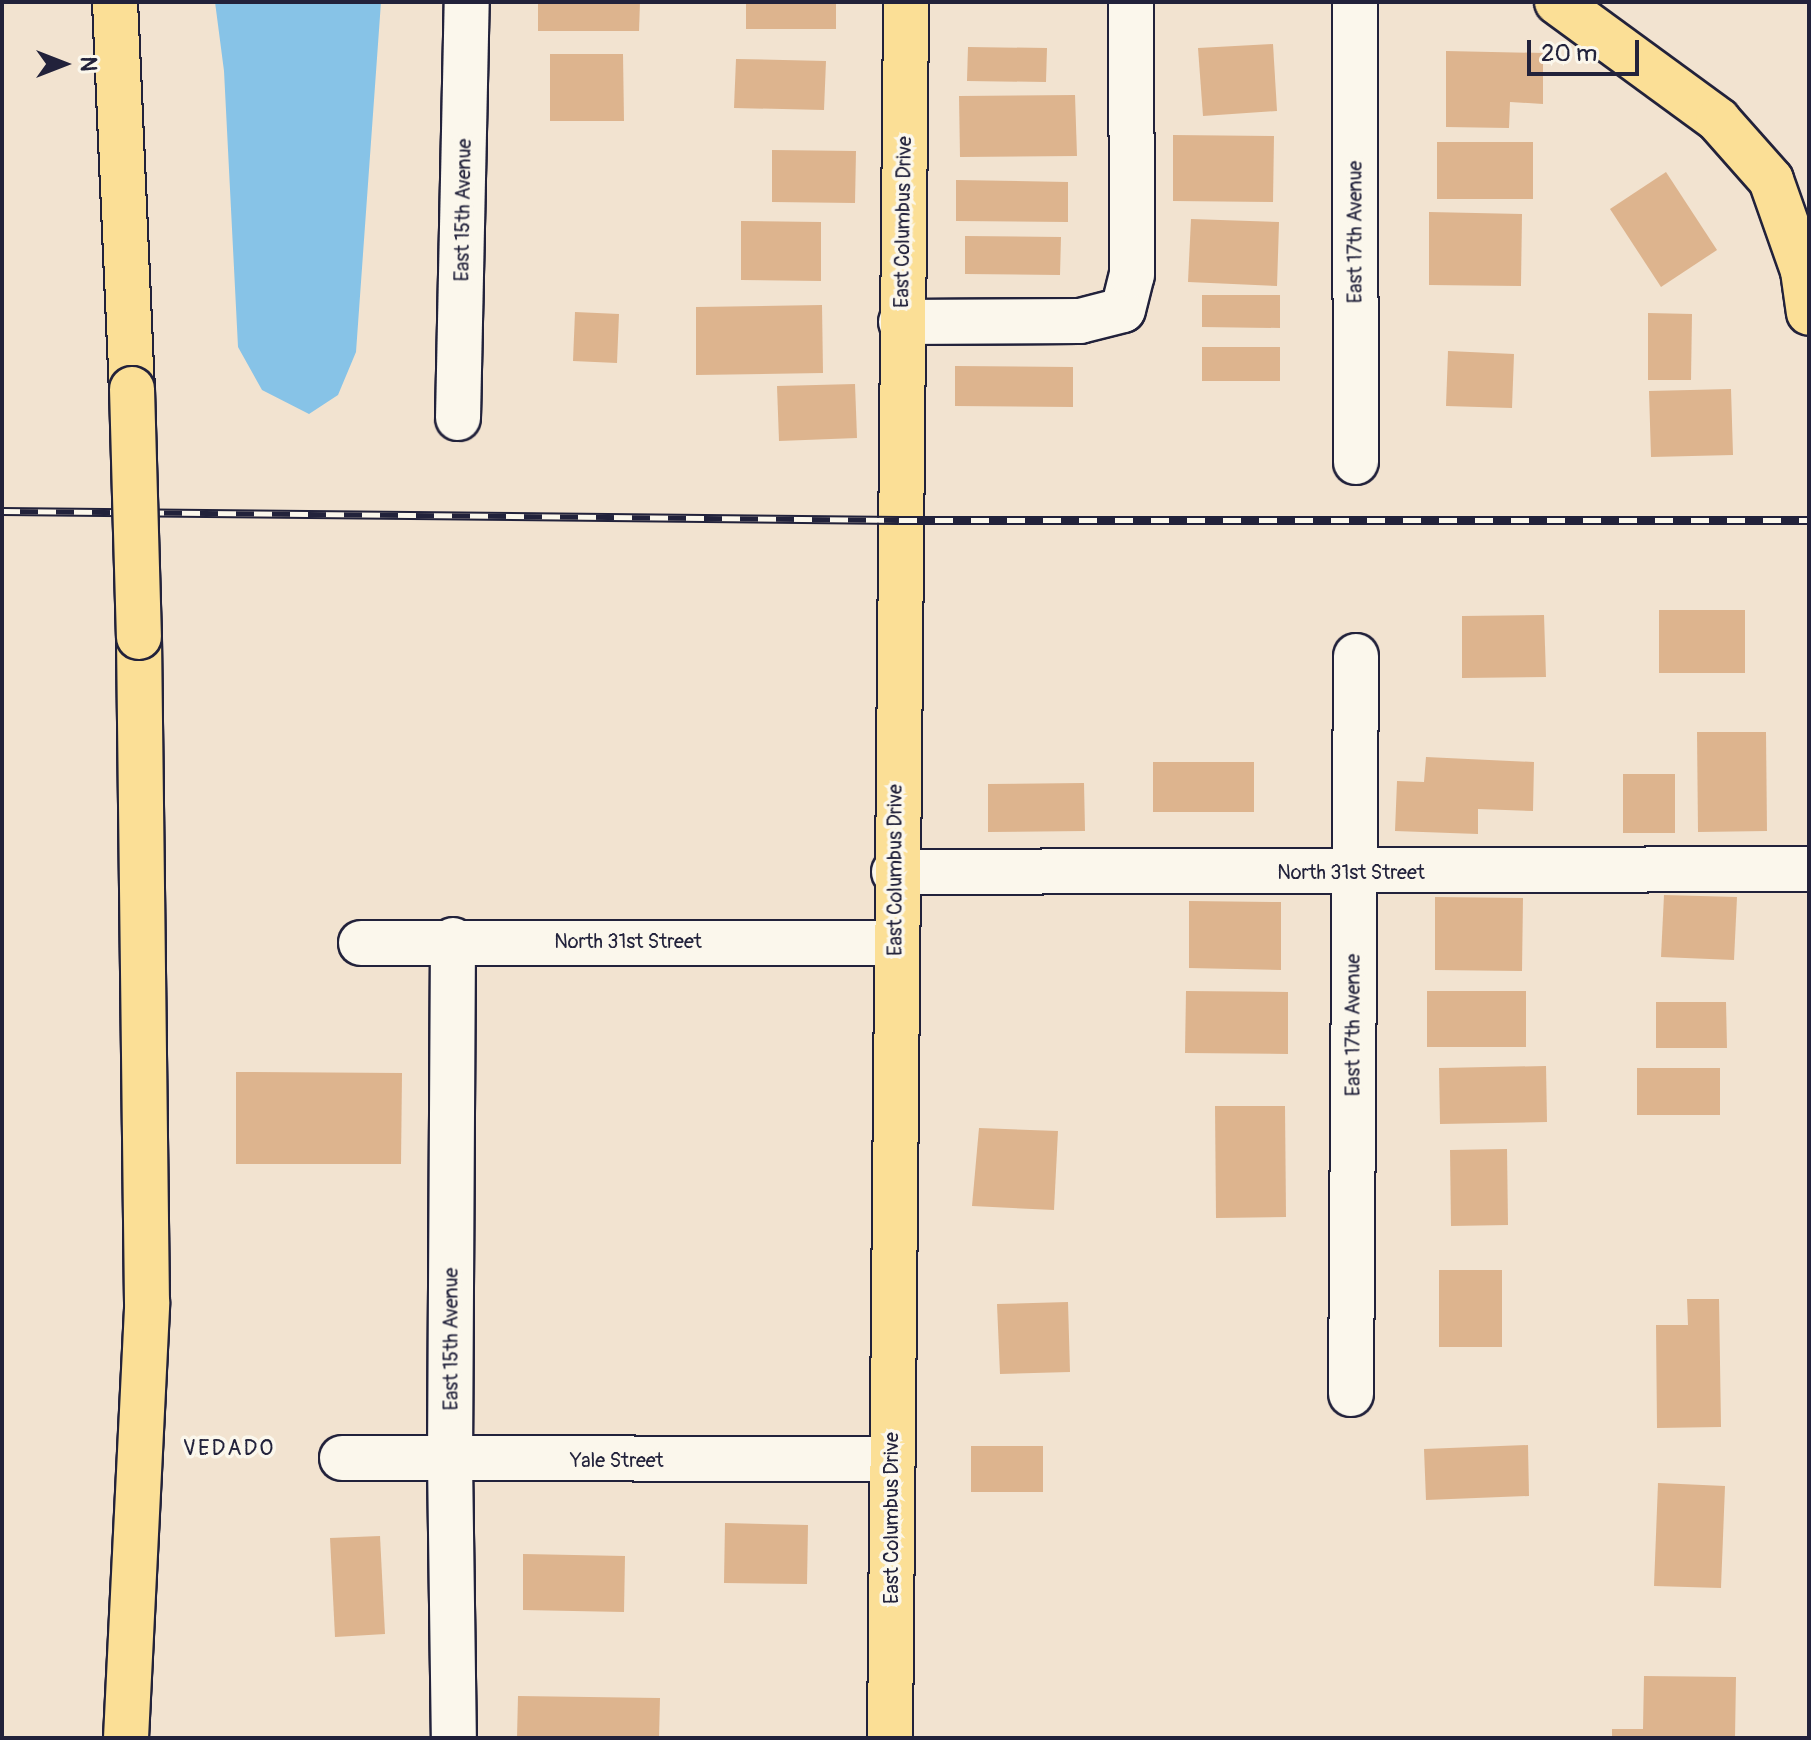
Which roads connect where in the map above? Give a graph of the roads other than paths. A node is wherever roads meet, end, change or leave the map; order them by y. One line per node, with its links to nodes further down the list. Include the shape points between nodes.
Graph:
1 (115, 2): 22 (main road, bridge, via 139,637 147,1303)
2 (467, 2): 9 (street, East 15th Avenue)
3 (906, 2): 8 (main road, East Columbus Drive)
4 (1131, 2): 8 (street, via 1132,275 1123,310 1080,321)
5 (1355, 2): 10 (street, East 17th Avenue)
6 (1557, 2): 7 (main road, via 1718,120 1771,180)
7 (1807, 281)
8 (901, 322): 13 (main road, East Columbus Drive)
9 (458, 418)
10 (1356, 462)
11 (1356, 656): 14 (street, East 17th Avenue)
12 (1809, 869): 14 (street, North 31st Street)
13 (894, 872): 14 (street, North 31st Street); 17 (main road, East Columbus Drive)
14 (1354, 873): 18 (street, East 17th Avenue)
15 (453, 940): 16 (street, North 31st Street); 17 (street, North 31st Street); 21 (street, East 15th Avenue)
16 (361, 943)
17 (894, 943): 20 (main road, East Columbus Drive)
18 (1351, 1394)
19 (342, 1458): 21 (street, Yale Street)
20 (892, 1459): 21 (street, Yale Street); 24 (main road, East Columbus Drive)
21 (450, 1461): 23 (street, East 15th Avenue)
22 (126, 1738)
23 (454, 1738)
24 (890, 1738)

